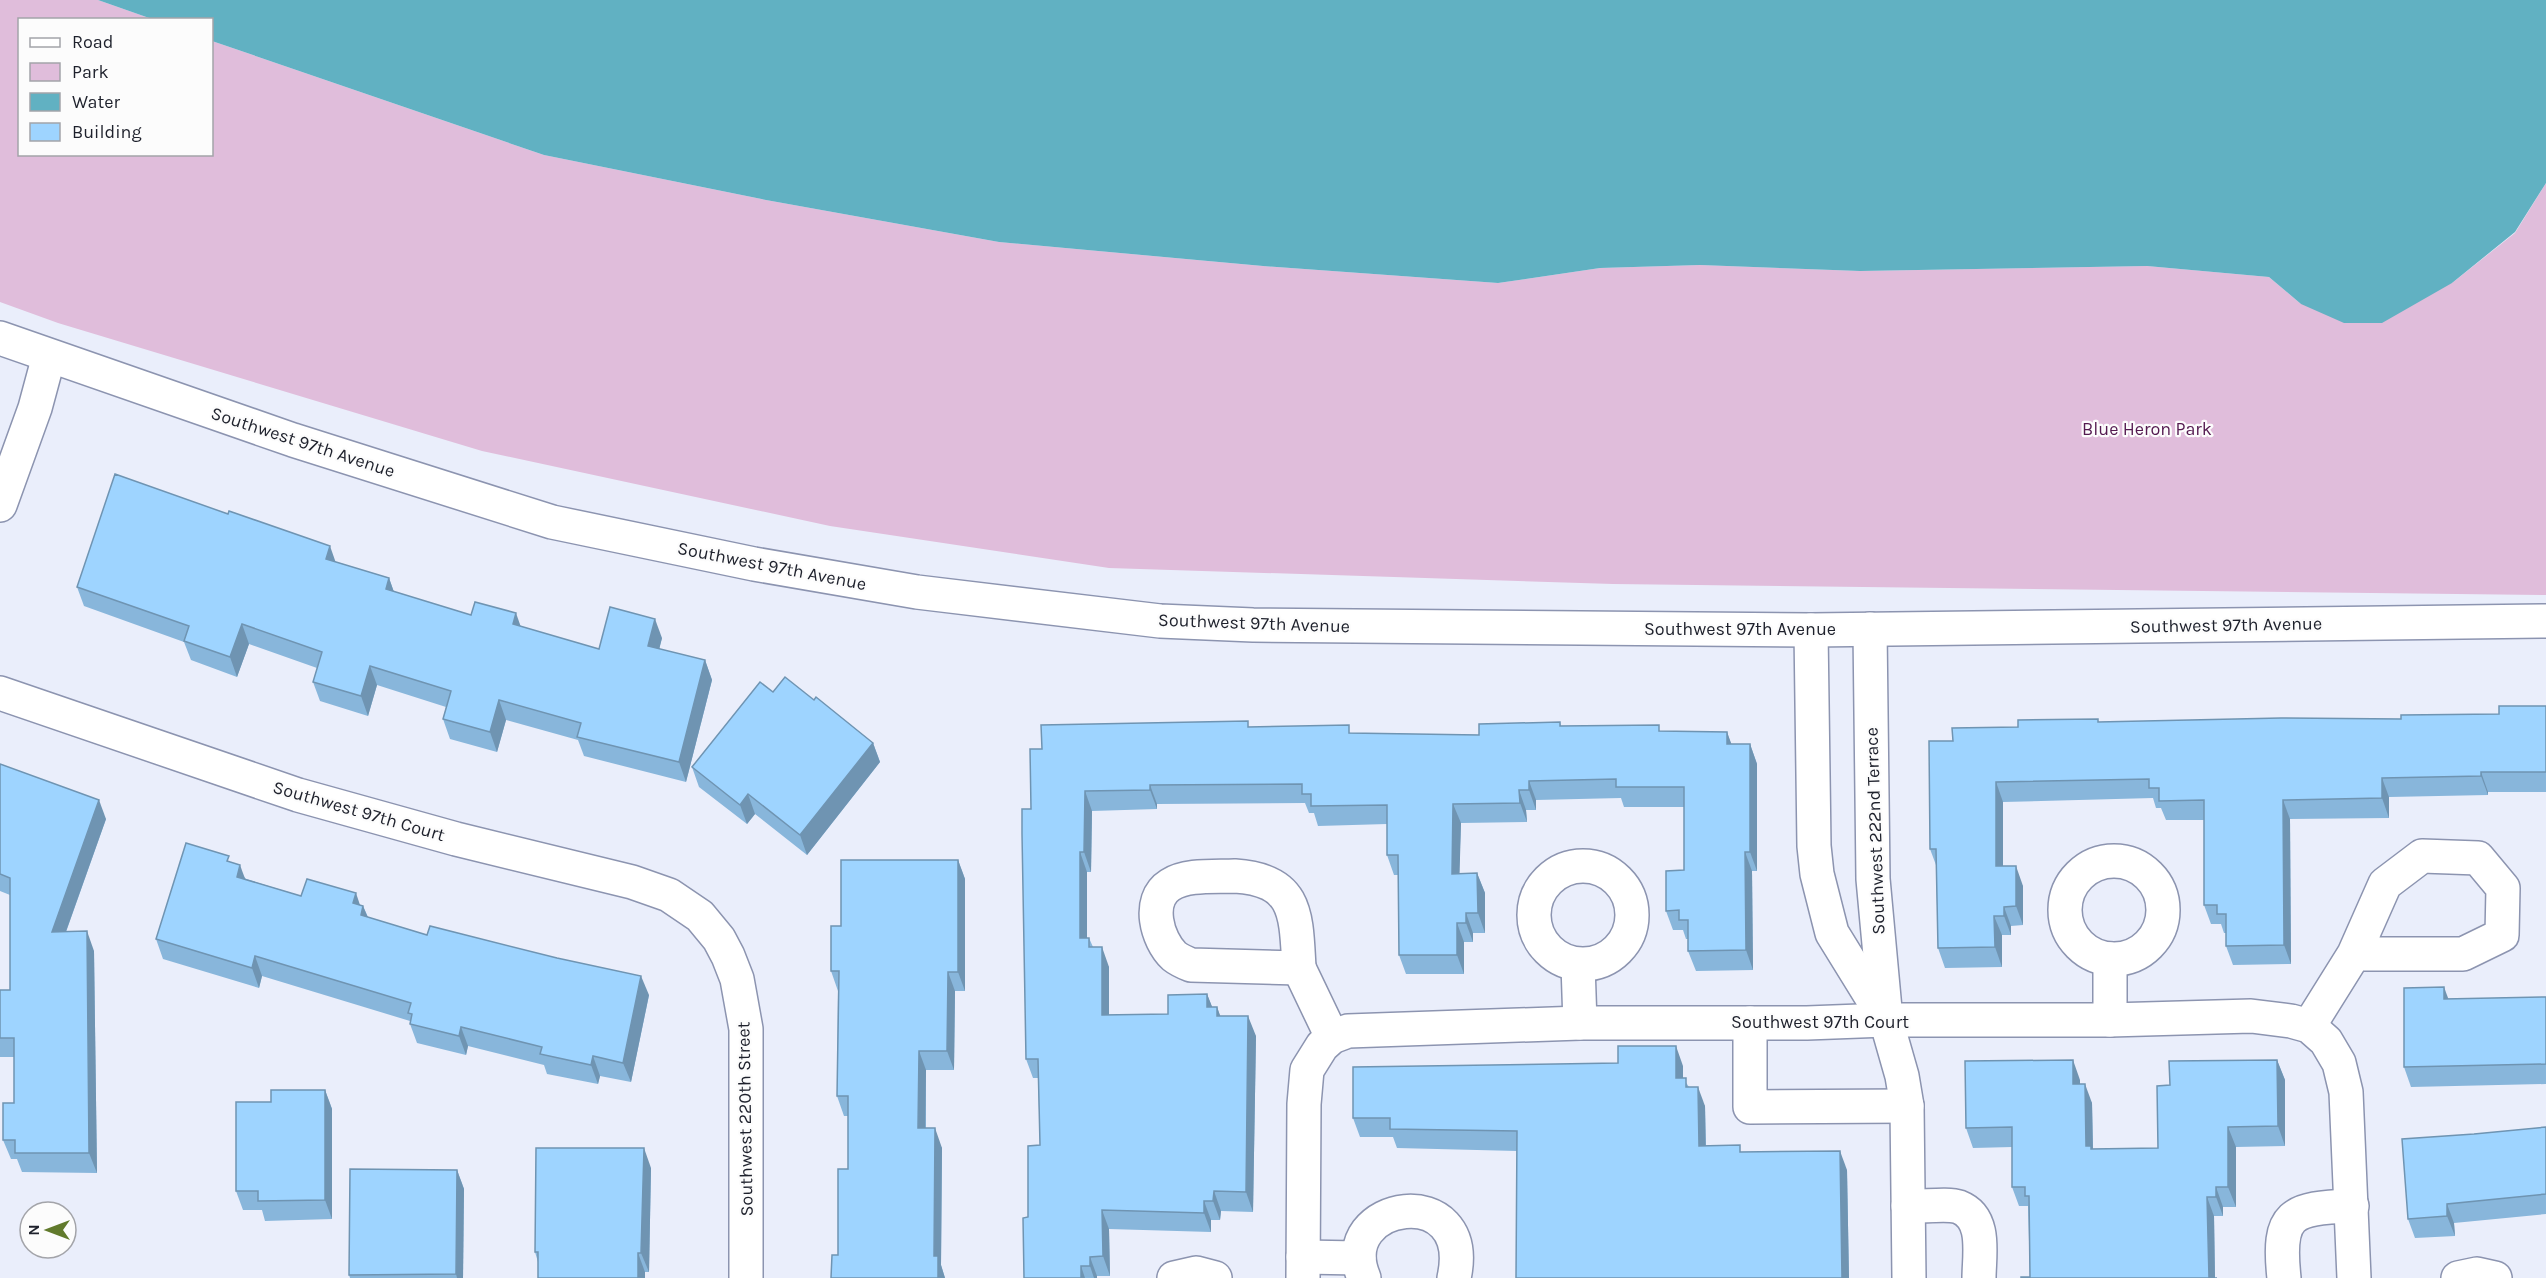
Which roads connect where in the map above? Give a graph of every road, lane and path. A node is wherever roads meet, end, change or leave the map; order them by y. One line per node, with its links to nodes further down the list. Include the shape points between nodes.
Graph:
1 (0, 338): 2 (street, Southwest 97th Avenue)
2 (49, 356): 3 (street); 6 (street, Southwest 97th Avenue, via 293,440 552,522 754,564 917,592 1077,613 1195,623)
3 (0, 505)
4 (2546, 621): 5 (street, Southwest 97th Avenue)
5 (1870, 629): 6 (street, Southwest 97th Avenue); 13 (street, Southwest 222nd Terrace, via 1873,879)
6 (1811, 630): 13 (street, via 1817,874 1832,933)
7 (0, 693): 8 (street, Southwest 97th Court, via 350,811 654,889 685,905)
8 (713, 931): 24 (street, Southwest 220th Street, via 737,979 746,1029)
9 (2354, 954): 9 (street, via 2463,954 2502,935 2504,888 2478,858 2422,856 2385,884); 17 (street)
10 (2110, 959): 14 (street)
11 (1578, 965): 15 (street)
12 (1299, 968): 18 (street)
13 (1886, 1020): 14 (street, Southwest 97th Court); 16 (street, Southwest 97th Court); 19 (street)
14 (2110, 1020): 17 (street, Southwest 97th Court, via 2251,1016)
15 (1580, 1023): 16 (street, Southwest 97th Court); 18 (street, Southwest 97th Court, via 1364,1029)
16 (1750, 1023): 19 (street, via 1750,1107)
17 (2309, 1026): 21 (street, via 2326,1041 2339,1063 2346,1092)
18 (1332, 1037): 22 (street, via 1307,1070)
19 (1906, 1106): 20 (street)
20 (1908, 1206): 28 (street); 29 (street, via 1958,1207 1971,1215 1979,1228)
21 (2352, 1206): 30 (street, via 2312,1208 2295,1215 2285,1228); 31 (street)
22 (1303, 1268): 23 (street)
23 (1362, 1268): 27 (street, via 1362,1243 1369,1229 1381,1218 1410,1210 1425,1212 1449,1232 1458,1261)
24 (746, 1278)
25 (1174, 1278): 26 (street, via 1196,1273)
26 (1215, 1278)
27 (1454, 1278)
28 (1909, 1278)
29 (1979, 1278)
30 (2284, 1278)
31 (2354, 1278)
32 (2458, 1278): 33 (street, via 2477,1274)
33 (2495, 1278)

